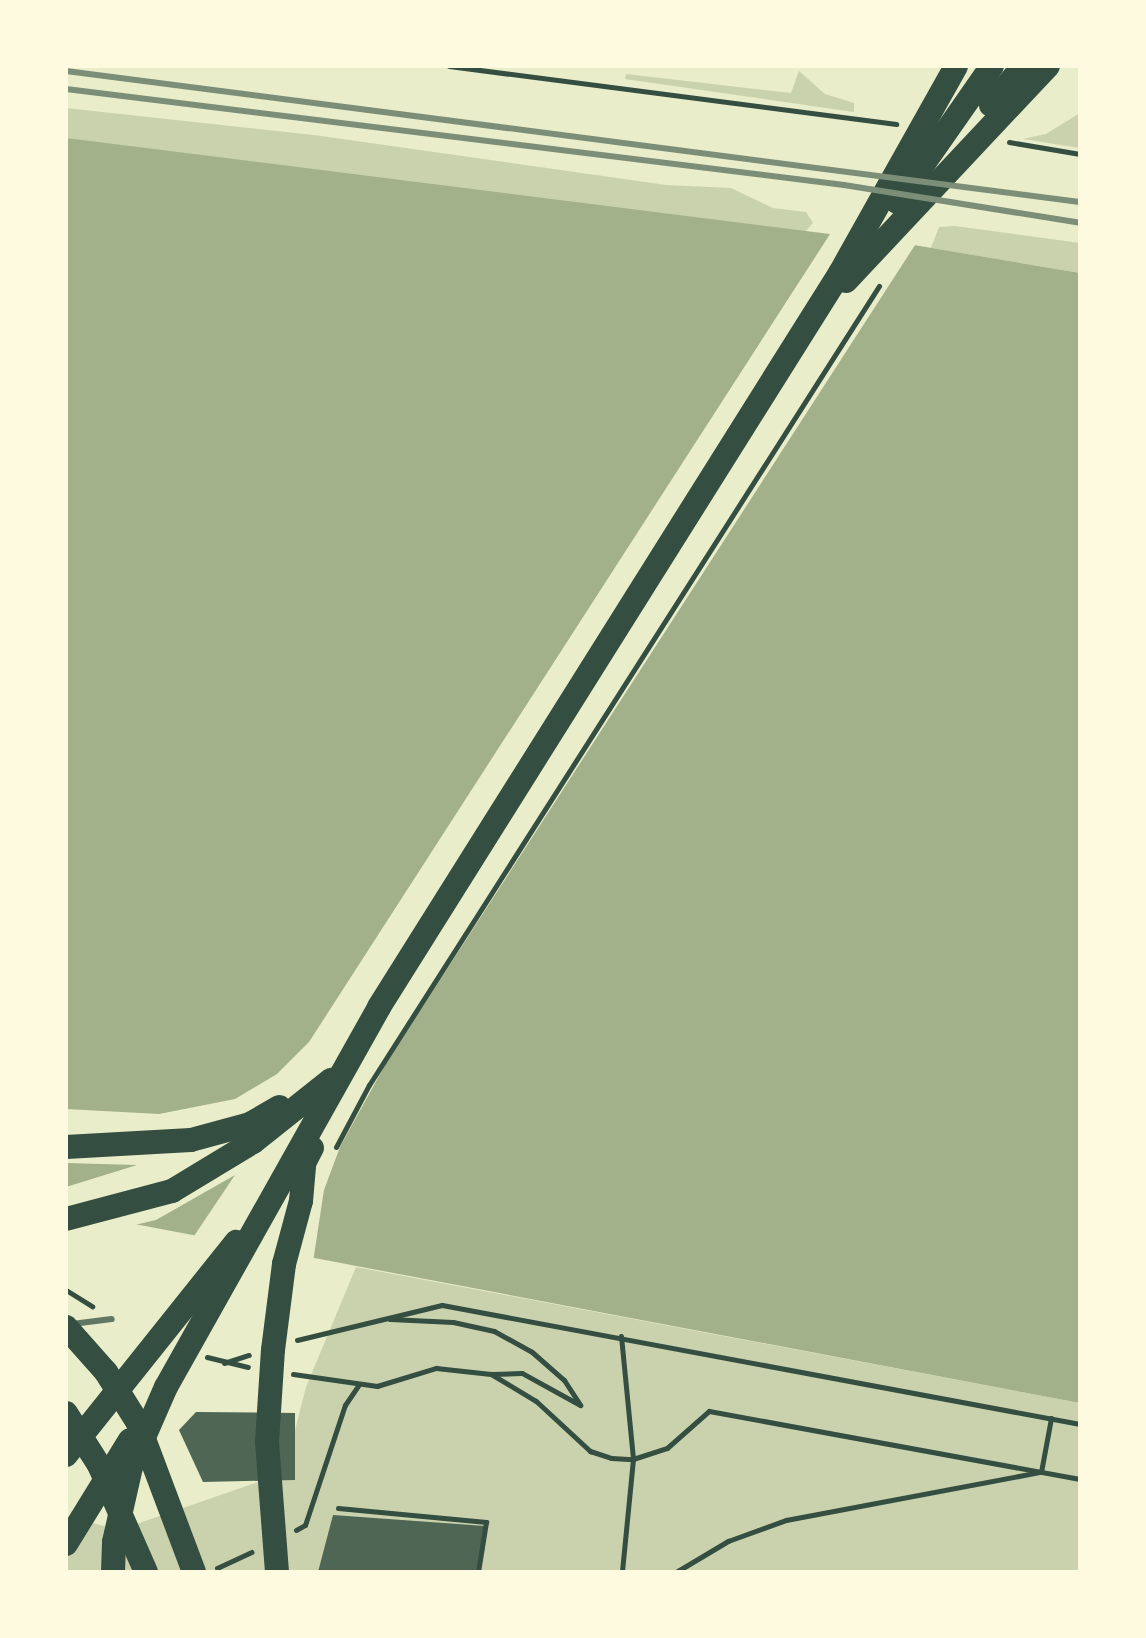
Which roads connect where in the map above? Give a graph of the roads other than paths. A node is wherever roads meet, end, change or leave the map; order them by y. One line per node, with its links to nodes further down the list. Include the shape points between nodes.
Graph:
1 (956, 66): 5 (highway)
2 (992, 66): 5 (highway)
3 (1023, 66): 5 (highway)
4 (1048, 66): 5 (highway)
5 (840, 281): 6 (highway); 7 (highway)
6 (379, 1007): 8 (highway, via 321,1073 250,1124 162,1144); 10 (highway)
7 (372, 1033): 9 (highway); 11 (highway, via 291,1115 196,1178 149,1200)
8 (66, 1147)
9 (304, 1163): 16 (highway); 20 (highway, via 277,1304 270,1396 267,1456)
10 (273, 1197): 15 (highway); 18 (highway, via 146,1428 120,1505)
11 (66, 1219)
12 (112, 1319): 13 (lane)
13 (66, 1326): 17 (highway, via 106,1372 138,1423)
14 (66, 1413): 19 (highway, via 99,1465)
15 (66, 1455)
16 (70, 1537)
17 (203, 1571)
18 (113, 1572)
19 (146, 1572)
20 (277, 1572)

